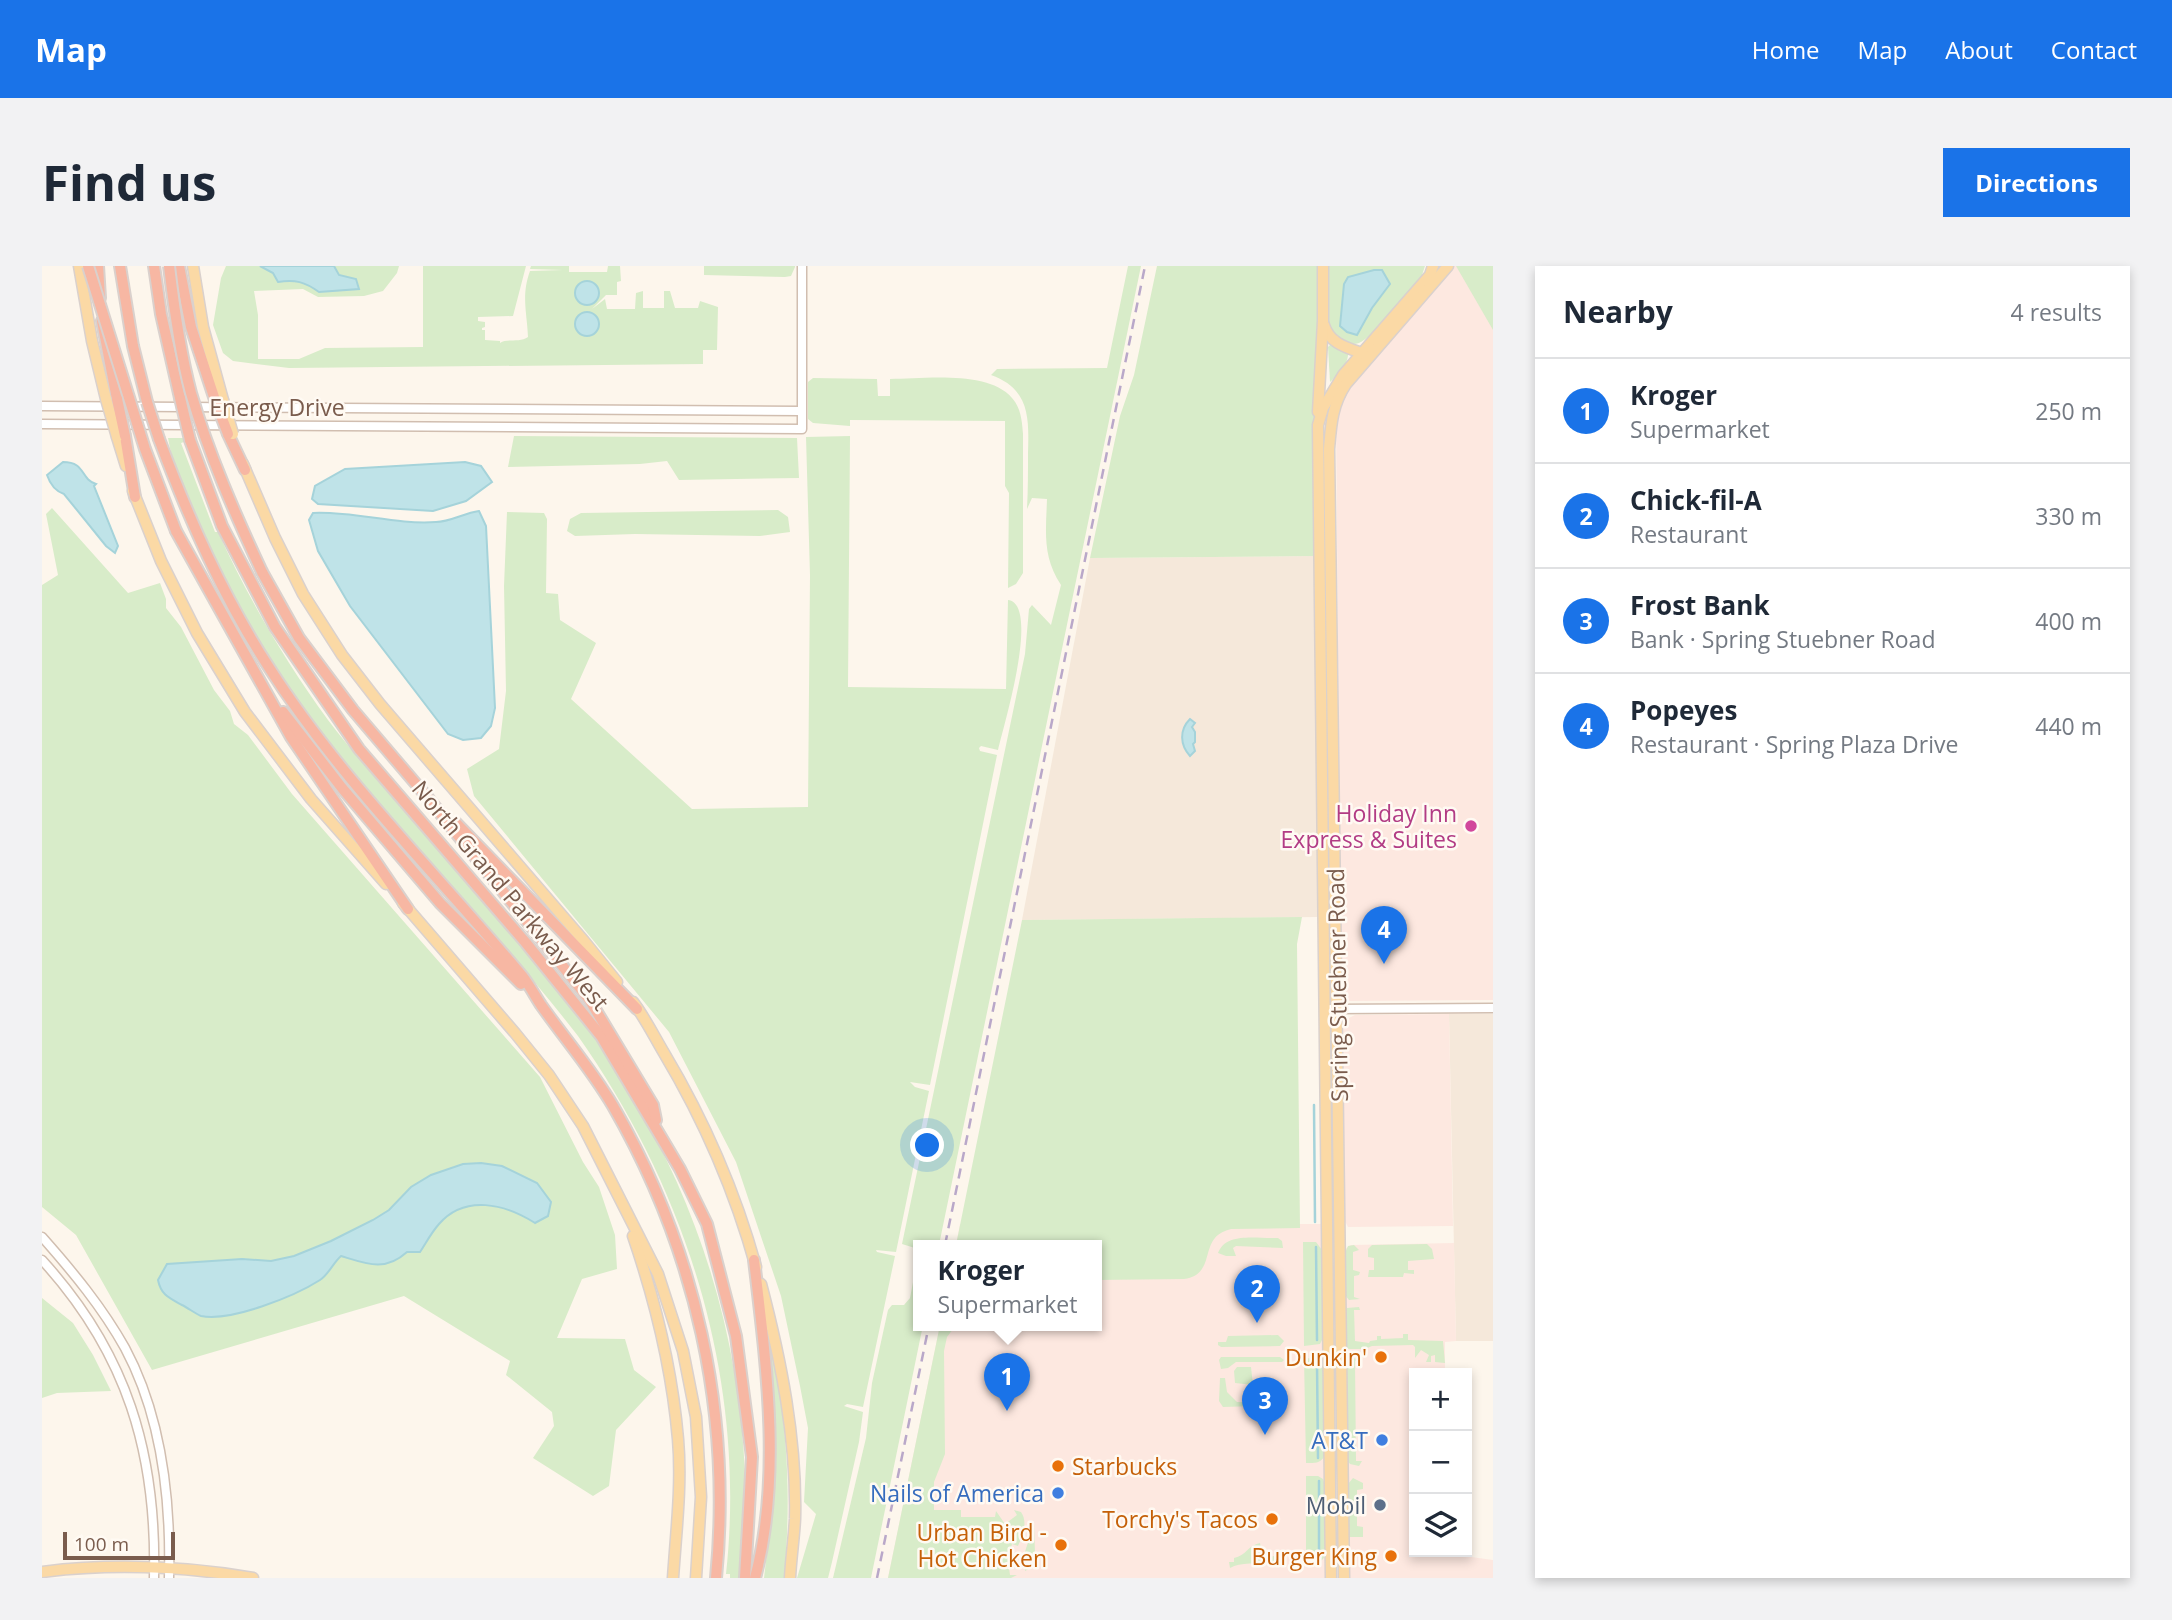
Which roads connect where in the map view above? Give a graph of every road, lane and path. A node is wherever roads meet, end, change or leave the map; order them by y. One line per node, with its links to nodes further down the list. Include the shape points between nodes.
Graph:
1 (79, 266): 15 (main road, via 92,341)
2 (88, 266): 25 (highway, bridge, via 145,449 176,531)
3 (98, 266): 15 (highway)
4 (120, 266): 30 (highway, North Grand Parkway West, bridge, via 134,346 159,439 182,503 239,617 328,749 527,981)
5 (154, 266): 35 (highway, North Grand Parkway West, bridge, via 160,314 190,440 222,526 275,627 359,749 601,1036)
6 (169, 266): 26 (highway, bridge, via 180,344 195,405 233,510 262,572 307,648)
7 (179, 266): 16 (highway, via 191,327)
8 (193, 266): 16 (main road)
9 (802, 266): 19 (street)
10 (1322, 266): 13 (main road)
11 (1433, 266): 14 (main road, Spring Stuebner Road)
12 (1448, 266): 14 (main road, Spring Stuebner Road)
13 (1323, 321): 14 (main road, via 1330,338 1339,345); 21 (main road)
14 (1366, 354): 21 (main road, Spring Stuebner Road, via 1333,390); 28 (main road, Spring Stuebner Road, via 1338,395 1330,438)
15 (111, 399): 24 (highway, bridge)
16 (219, 400): 23 (highway, bridge)
17 (42, 406): 18 (street, Energy Drive)
18 (513, 408): 19 (street, Energy Drive); 22 (street)
19 (802, 411): 22 (street, Energy Drive, via 802,429)
20 (42, 424): 22 (street, Energy Drive)
21 (1318, 425): 27 (main road, Spring Stuebner Road)
22 (512, 427)
23 (244, 470): 32 (main road, North Grand Parkway West, via 303,594 342,654)
24 (135, 497): 29 (main road, via 197,633 245,712 311,799)
25 (257, 680): 29 (highway); 30 (highway, via 440,903)
26 (428, 798): 32 (highway); 35 (highway, via 589,999 653,1105)
27 (1323, 862): 28 (main road); 33 (main road, Spring Stuebner Road)
28 (1335, 864): 34 (main road, Spring Stuebner Road)
29 (408, 909): 36 (main road, via 549,1075 583,1126)
30 (541, 1004): 49 (highway, North Grand Parkway West, via 612,1104 649,1176 684,1264 705,1343 719,1437)
31 (1493, 1008): 34 (street)
32 (638, 1009): 40 (main road, North Grand Parkway West, via 682,1083 720,1161)
33 (1324, 1009): 34 (street); 37 (main road, Spring Stuebner Road)
34 (1337, 1009): 39 (main road, Spring Stuebner Road)
35 (657, 1126): 50 (highway, North Grand Parkway West, via 707,1224 736,1336 752,1457)
36 (621, 1199): 47 (main road, via 652,1292 671,1378 678,1442); 48 (main road, via 658,1274 683,1351 696,1417 701,1497)
37 (1327, 1233): 39 (main road); 53 (main road, Spring Stuebner Road)
38 (42, 1237): 44 (street, via 101,1309 142,1387 164,1474)
39 (1340, 1238): 54 (main road, Spring Stuebner Road)
40 (754, 1260): 51 (highway, via 768,1405 768,1494); 52 (main road, North Grand Parkway West, via 774,1334 791,1439 795,1518)
41 (42, 1261): 42 (street, via 88,1317 117,1368 148,1471)
42 (154, 1566): 43 (main road); 44 (main road); 45 (street)
43 (42, 1572)
44 (169, 1572): 46 (main road)
45 (154, 1578)
46 (253, 1578)
47 (673, 1578)
48 (696, 1578)
49 (716, 1578)
50 (745, 1578)
51 (755, 1578)
52 (790, 1578)
53 (1331, 1578)
54 (1344, 1578)

